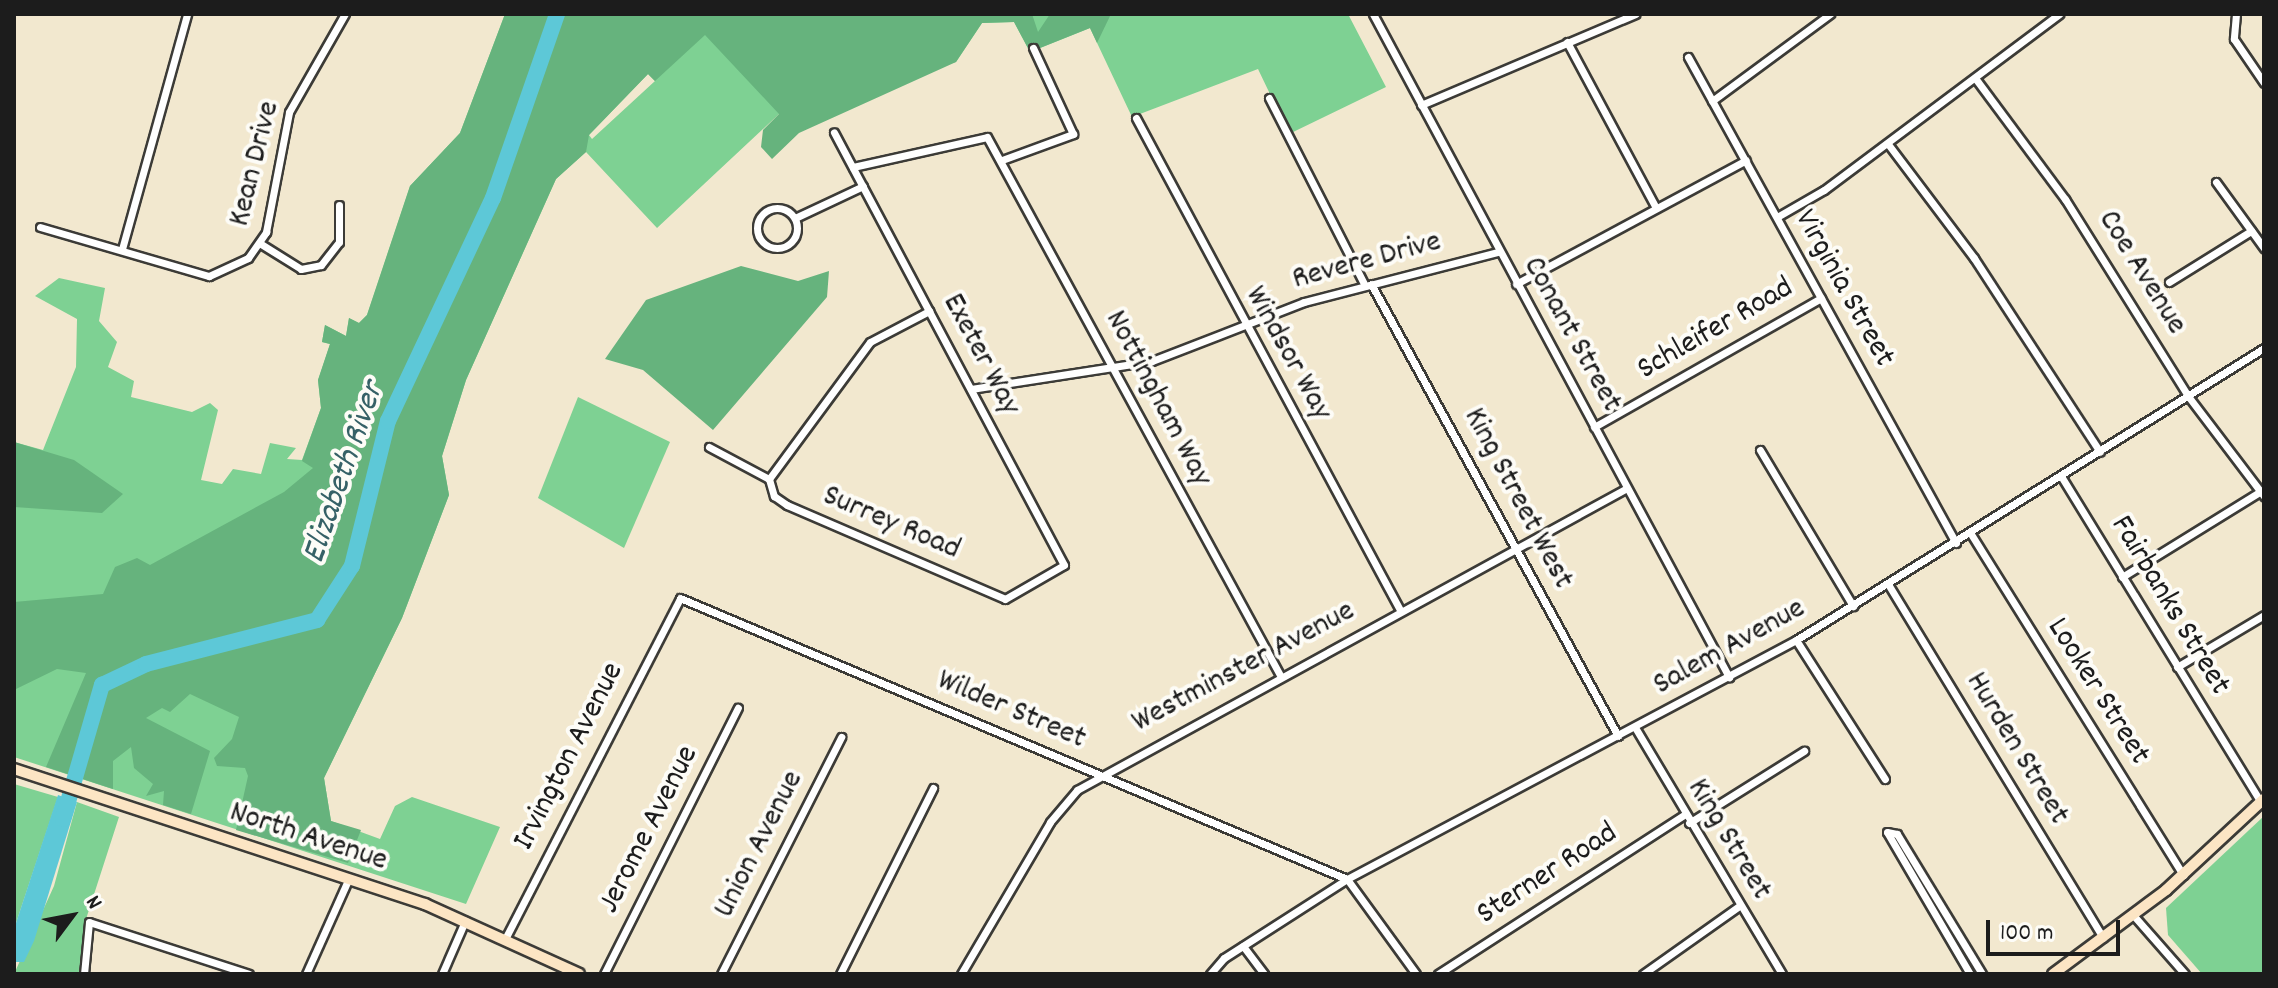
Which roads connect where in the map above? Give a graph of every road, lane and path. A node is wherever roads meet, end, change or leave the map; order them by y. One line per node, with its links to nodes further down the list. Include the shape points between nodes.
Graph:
1 (187, 14): 32 (street)
2 (345, 14): 30 (street, Kean Drive, via 289,112)
3 (1373, 14): 15 (street, Conant Street)
4 (1635, 14): 8 (street)
5 (1830, 14): 14 (street)
6 (2059, 14): 11 (street)
7 (2236, 14): 12 (street, via 2234,39)
8 (1567, 42): 15 (street); 25 (street)
9 (1033, 48): 19 (street, via 1073,134)
10 (1688, 57): 14 (street, Virginia Street)
11 (1975, 78): 18 (street); 43 (street, Coe Avenue, via 2065,199)
12 (2264, 83)
13 (1269, 98): 36 (street, King Street West)
14 (1712, 101): 20 (street, Virginia Street)
15 (1421, 105): 33 (street, Conant Street)
16 (1136, 118): 39 (street, Windsor Way)
17 (834, 132): 21 (street, Exeter Way)
18 (1888, 144): 26 (street); 47 (street, via 1974,258)
19 (1002, 160): 21 (street, Nottingham Way, via 979,134); 41 (street, Nottingham Way)
20 (1746, 160): 25 (street); 26 (street, Virginia Street)
21 (853, 167): 23 (street, Exeter Way)
22 (2216, 182): 29 (street)
23 (863, 186): 27 (street); 38 (street, Exeter Way)
24 (339, 205): 30 (street, via 339,242 321,265 301,269)
25 (1656, 208): 35 (street)
26 (1777, 217): 37 (street, Virginia Street)
27 (795, 218): 27 (street, via 785,209 766,210 758,220 759,238 769,247 788,245)
28 (40, 227): 32 (street, Kean Drive)
29 (2251, 231): 31 (street); 34 (street)
30 (261, 244): 32 (street, Kean Drive, via 209,276)
31 (2264, 248)
32 (122, 249)
33 (1498, 252): 35 (street, Conant Street); 36 (street, Revere Drive)
34 (2169, 282)
35 (1516, 284): 44 (street, Conant Street)
36 (1368, 285): 39 (street, Revere Drive); 54 (street, King Street West)
37 (1821, 298): 44 (street, Schleifer Road); 53 (street, Virginia Street)
38 (929, 311): 42 (street, Exeter Way); 49 (street, via 870,342)
39 (1243, 325): 41 (street, Revere Drive); 60 (street, Windsor Way)
40 (2264, 348): 43 (street, Salem Avenue)
41 (1114, 369): 42 (street, Revere Drive); 64 (street, Nottingham Way)
42 (971, 389): 55 (street, Exeter Way)
43 (2188, 396): 47 (street, Salem Avenue); 51 (street, Coe Avenue)
44 (1594, 427): 50 (street, Conant Street)
45 (709, 447): 49 (street, Surrey Road)
46 (1760, 450): 59 (street)
47 (2100, 452): 48 (street, Salem Avenue)
48 (2061, 476): 52 (street, Salem Avenue); 56 (street, Fairbanks Street)
49 (769, 479): 55 (street, Surrey Road, via 774,496 787,505 1005,599)
50 (1627, 488): 54 (street, Westminster Avenue); 65 (street, Conant Street)
51 (2262, 494): 56 (street)
52 (1971, 534): 53 (street, Salem Avenue); 77 (street, Looker Street)
53 (1956, 543): 57 (street, Salem Avenue)
54 (1515, 549): 60 (street, Westminster Avenue); 68 (street, King Street West)
55 (1064, 565)
56 (2122, 577): 63 (street, Fairbanks Street)
57 (1888, 584): 59 (street, Salem Avenue); 85 (street, Hurden Street)
58 (680, 598): 72 (street, Wilder Street); 86 (street, Irvington Avenue)
59 (1853, 606): 62 (street, Salem Avenue)
60 (1400, 610): 64 (street, Westminster Avenue)
61 (2264, 615): 63 (street)
62 (1796, 640): 65 (street, Salem Avenue); 73 (street)
63 (2177, 667): 75 (street, Fairbanks Street)
64 (1280, 675): 72 (street, Westminster Avenue)
65 (1729, 677): 67 (street, Salem Avenue)
66 (738, 708): 95 (street, Jerome Avenue)
67 (1636, 729): 68 (street, Salem Avenue); 76 (street, King Street)
68 (1618, 736): 79 (street, Salem Avenue)
69 (841, 737): 96 (street, Union Avenue)
70 (1804, 751): 76 (street, Sterner Road)
71 (14, 769): 78 (main road, North Avenue)
72 (1099, 774): 79 (street, Wilder Street); 98 (street, Westminster Avenue, via 1050,822)
73 (1885, 779)
74 (933, 788): 97 (street)
75 (2262, 800): 77 (main road)
76 (1687, 819): 82 (street, King Street); 102 (street, Sterner Road)
77 (2183, 875): 83 (main road)
78 (349, 878): 84 (main road, North Avenue); 92 (street)
79 (1347, 879): 88 (street, Salem Avenue); 101 (street)
80 (1928, 886): 81 (street); 81 (street, via 1897,834 1887,832); 87 (street)
81 (1919, 891): 89 (street)
82 (1739, 906): 103 (street); 104 (street, King Street)
83 (2134, 916): 85 (main road); 108 (street)
84 (466, 920): 86 (main road, North Avenue); 93 (street)
85 (2103, 938): 107 (main road)
86 (505, 939): 94 (main road, North Avenue)
87 (1963, 943): 89 (street); 106 (street)
88 (1243, 946): 99 (street, Salem Avenue); 100 (street)
89 (1954, 948): 105 (street)
90 (84, 974): 91 (street, via 89,922)
91 (249, 974)
92 (306, 974)
93 (442, 974)
94 (579, 974)
95 (604, 974)
96 (721, 974)
97 (840, 974)
98 (961, 974)
99 (1210, 974)
100 (1264, 974)
101 (1416, 974)
102 (1438, 974)
103 (1643, 974)
104 (1782, 974)
105 (1970, 974)
106 (1982, 974)
107 (2053, 974)
108 (2185, 974)

